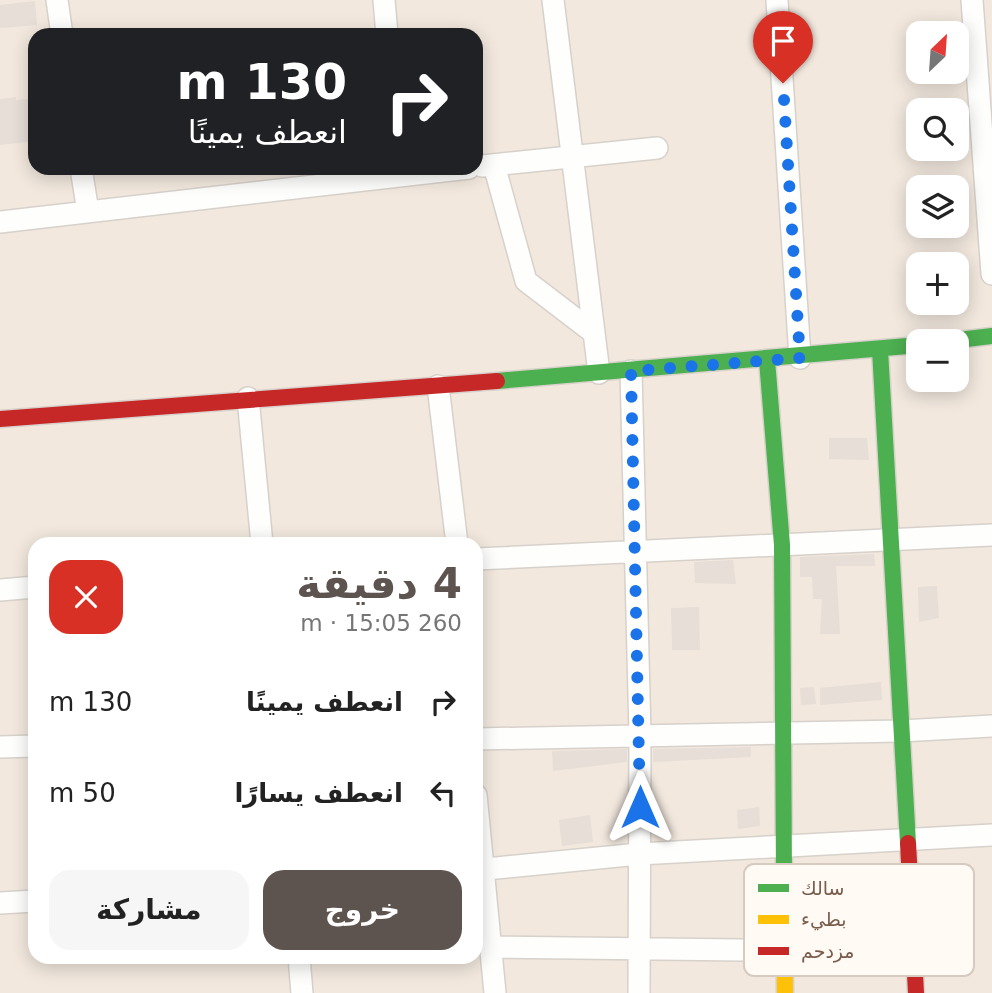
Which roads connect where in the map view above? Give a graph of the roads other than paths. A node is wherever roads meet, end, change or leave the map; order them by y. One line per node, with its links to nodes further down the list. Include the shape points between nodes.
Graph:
1 (57, 0): 6 (street)
2 (384, 0): 7 (street)
3 (553, 0): 10 (street)
4 (777, 0): 22 (street)
5 (972, 0): 8 (street)
6 (61, 28)
7 (386, 28)
8 (987, 144): 16 (street)
9 (657, 148): 10 (street)
10 (572, 155): 11 (street); 17 (street)
11 (485, 166): 17 (street, via 526,281)
12 (82, 175): 14 (street)
13 (381, 175): 14 (street)
14 (88, 212): 15 (street)
15 (0, 222)
16 (992, 274)
17 (594, 333): 25 (street)
18 (992, 336): 19 (street)
19 (969, 339)
20 (906, 346): 21 (street)
21 (880, 349): 22 (street); 32 (street)
22 (800, 358): 23 (street)
23 (767, 360): 24 (street); 33 (street)
24 (631, 371): 25 (street); 34 (street)
25 (599, 373): 26 (street)
26 (438, 386): 27 (street); 31 (street)
27 (248, 398): 28 (street); 30 (street)
28 (0, 419)
29 (992, 536): 32 (street)
30 (261, 537)
31 (456, 537)
32 (890, 540): 33 (street); 39 (street)
33 (782, 545): 34 (street); 40 (street)
34 (635, 551): 35 (street); 41 (street)
35 (483, 559)
36 (28, 588): 37 (street)
37 (0, 590)
38 (992, 726): 39 (street)
39 (901, 731): 40 (street); 46 (street)
40 (782, 733): 41 (street); 47 (street)
41 (640, 736): 42 (street); 48 (street)
42 (483, 739)
43 (28, 746): 44 (street)
44 (0, 747)
45 (992, 835): 46 (street)
46 (907, 841): 47 (street); 50 (street)
47 (783, 848): 48 (street); 49 (street)
48 (639, 854): 51 (street); 56 (street)
49 (783, 864)
50 (908, 864)
51 (483, 869)
52 (483, 892): 55 (street)
53 (28, 901): 54 (street)
54 (0, 903)
55 (490, 947): 56 (street); 60 (street)
56 (639, 947): 57 (street); 61 (street)
57 (744, 950)
58 (300, 964): 59 (street)
59 (302, 993)
60 (495, 993)
61 (639, 993)

